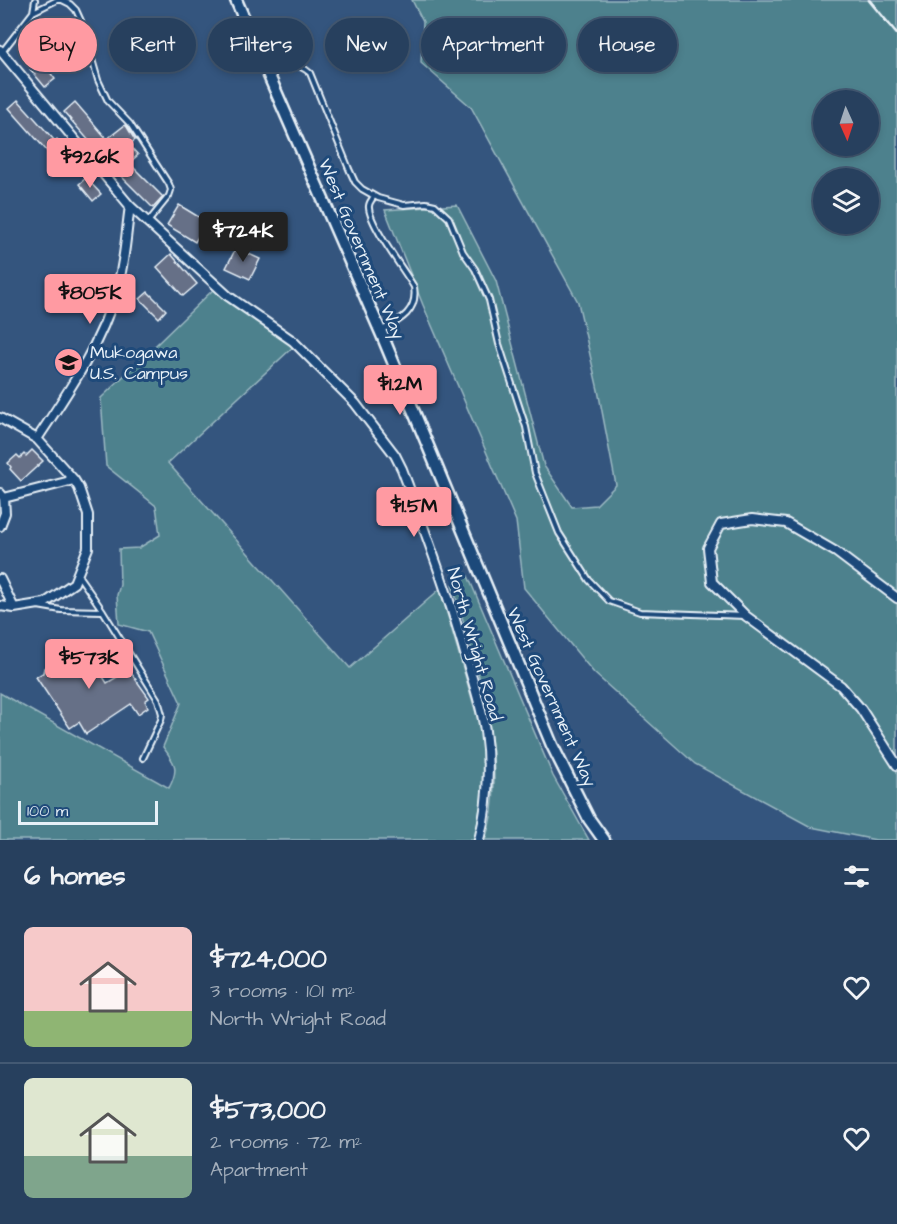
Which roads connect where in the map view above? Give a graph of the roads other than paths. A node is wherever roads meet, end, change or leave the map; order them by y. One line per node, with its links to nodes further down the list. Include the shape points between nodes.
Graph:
1 (35, 0): 4 (lane)
2 (62, 0): 4 (lane); 11 (lane, via 76,10 108,101 130,124 171,190)
3 (236, 0): 5 (main road, West Government Way)
4 (33, 12): 6 (lane)
5 (244, 18)
6 (1, 55): 10 (street, North Wright Road)
7 (267, 72): 12 (main road, West Government Way)
8 (308, 72): 9 (lane, via 355,182)
9 (374, 196): 12 (lane, via 369,210 414,286 415,296 412,309); 25 (lane, via 404,205 435,205 448,218 489,300 526,427 535,473 559,533 589,580 609,601 640,612)
10 (130, 206): 11 (street, North Wright Road); 14 (street, via 118,287 95,345)
11 (148, 222): 28 (street, North Wright Road, via 228,296 293,341 355,403 395,455 445,588 485,731 488,778)
12 (380, 331): 29 (main road, West Government Way, via 552,745 589,819)
13 (0, 418): 14 (street)
14 (37, 439): 15 (street)
15 (74, 480): 16 (street); 19 (street, via 88,515 88,548)
16 (2, 496): 17 (street, via 5,513)
17 (0, 526)
18 (0, 579): 23 (street)
19 (76, 579): 21 (street, via 45,603); 24 (lane)
20 (897, 598): 25 (street, via 836,552 786,523 752,519 721,524 708,548 712,582)
21 (36, 604): 23 (street); 24 (lane, via 61,610)
22 (0, 606): 23 (street)
23 (14, 608)
24 (103, 611): 26 (lane, via 161,708 161,720)
25 (746, 616): 27 (street, via 841,686 861,709)
26 (143, 758)
27 (897, 765)
28 (479, 840)
29 (604, 840)

